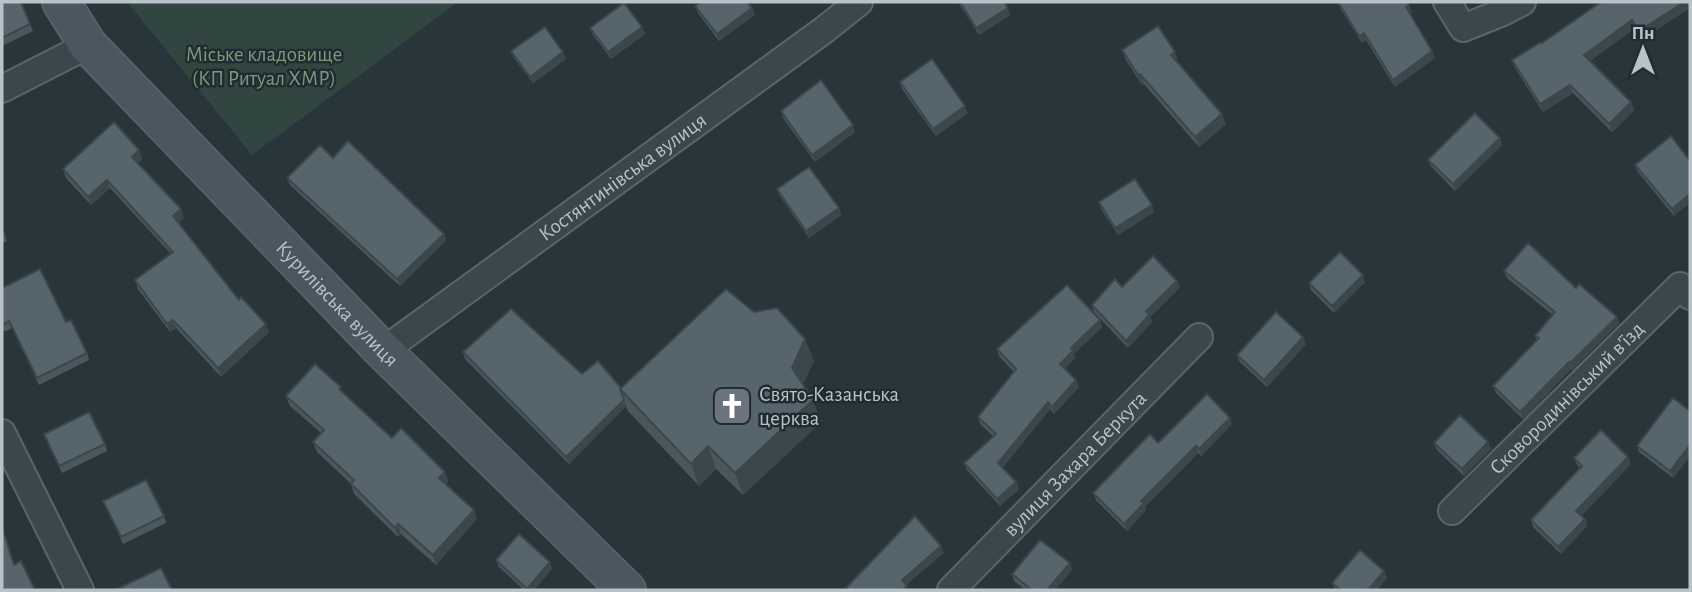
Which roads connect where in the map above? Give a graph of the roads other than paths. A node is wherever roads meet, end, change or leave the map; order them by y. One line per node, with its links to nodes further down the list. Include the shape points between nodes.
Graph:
1 (61, 2): 5 (main road, Курилівська вулиця)
2 (859, 2): 9 (street, Костянтинівська вулиця)
3 (1447, 2): 4 (street, via 1463,27)
4 (1521, 2)
5 (88, 45): 6 (street); 9 (main road, Курилівська вулиця)
6 (2, 89)
7 (1685, 291): 11 (street, Сковородинівський в’їзд)
8 (1199, 337): 14 (street, вулиця Захара Беркута)
9 (383, 351): 13 (main road, Курилівська вулиця)
10 (2, 433): 12 (street)
11 (1452, 511)
12 (80, 590)
13 (627, 590)
14 (951, 590)

